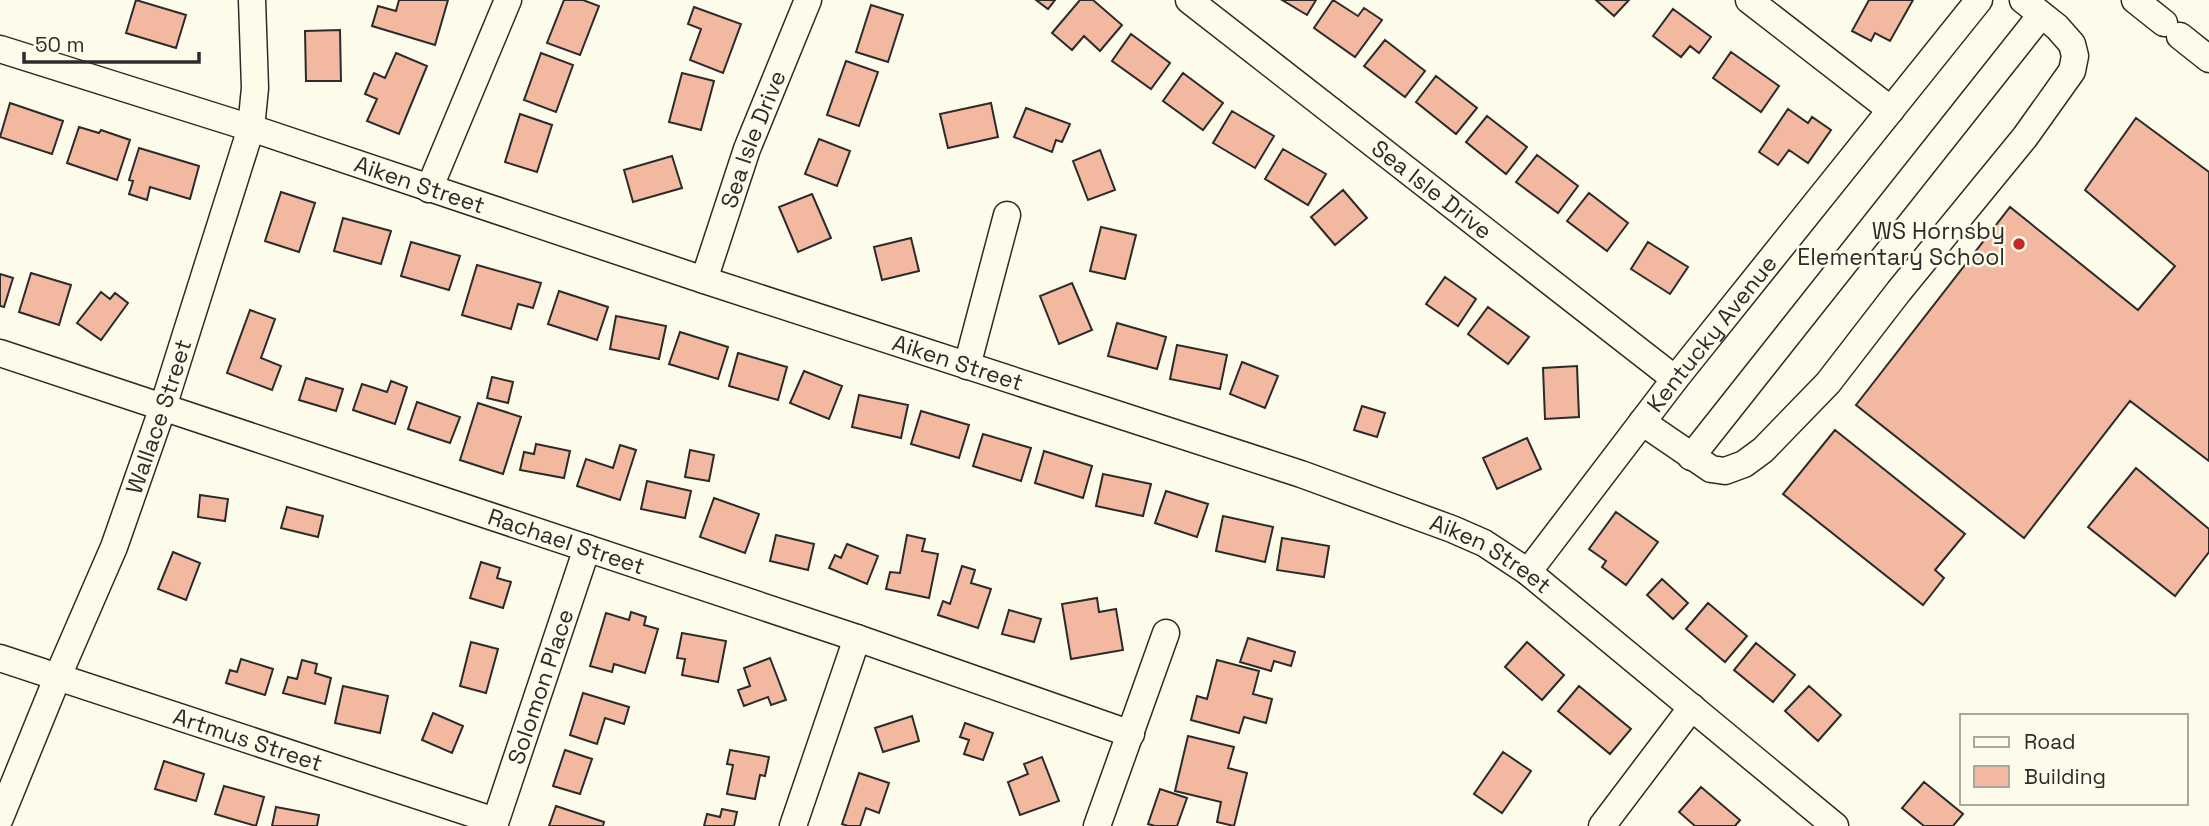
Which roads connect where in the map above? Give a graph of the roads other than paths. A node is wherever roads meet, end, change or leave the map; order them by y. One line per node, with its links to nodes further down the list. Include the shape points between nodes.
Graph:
1 (252, 0): 12 (street, Wallace Street, via 256,88)
2 (508, 0): 13 (street)
3 (808, 0): 15 (street, Sea Isle Drive, via 747,149)
4 (1189, 0): 18 (street, Sea Isle Drive)
5 (1749, 0): 11 (street)
6 (1979, 0): 11 (street, Kentucky Avenue)
7 (2135, 0): 10 (street)
8 (2032, 7): 21 (street); 21 (street, via 2072,44 2075,56 2072,71 2025,137 1828,383 1763,450 1725,471)
9 (0, 49): 12 (street, Aiken Street)
10 (2209, 59)
11 (1891, 110): 18 (street, Kentucky Avenue)
12 (251, 128): 13 (street, Aiken Street); 19 (street, Wallace Street)
13 (429, 189): 15 (street, Aiken Street)
14 (1007, 215): 17 (street)
15 (704, 280): 17 (street, Aiken Street)
16 (0, 353): 19 (street, Rachael Street)
17 (967, 366): 23 (street, Aiken Street, via 1430,520 1484,543)
18 (1675, 379): 20 (street, Kentucky Avenue)
19 (163, 407): 22 (street, Rachael Street); 27 (street, Wallace Street, via 114,547)
20 (1642, 422): 21 (street); 23 (street, Kentucky Avenue)
21 (1691, 457)
22 (587, 548): 25 (street, Rachael Street); 31 (street, Solomon Place)
23 (1528, 572): 28 (street, Aiken Street)
24 (1166, 633): 29 (street)
25 (857, 638): 29 (street, Rachael Street); 32 (street)
26 (0, 658): 27 (street, Artmus Street)
27 (58, 676): 30 (street, Wallace Street); 31 (street, Artmus Street)
28 (1692, 707): 34 (street); 35 (street, Aiken Street)
29 (1131, 734): 33 (street)
30 (0, 818)
31 (494, 823)
32 (793, 826)
33 (1097, 826)
34 (1602, 826)
35 (1835, 826)

